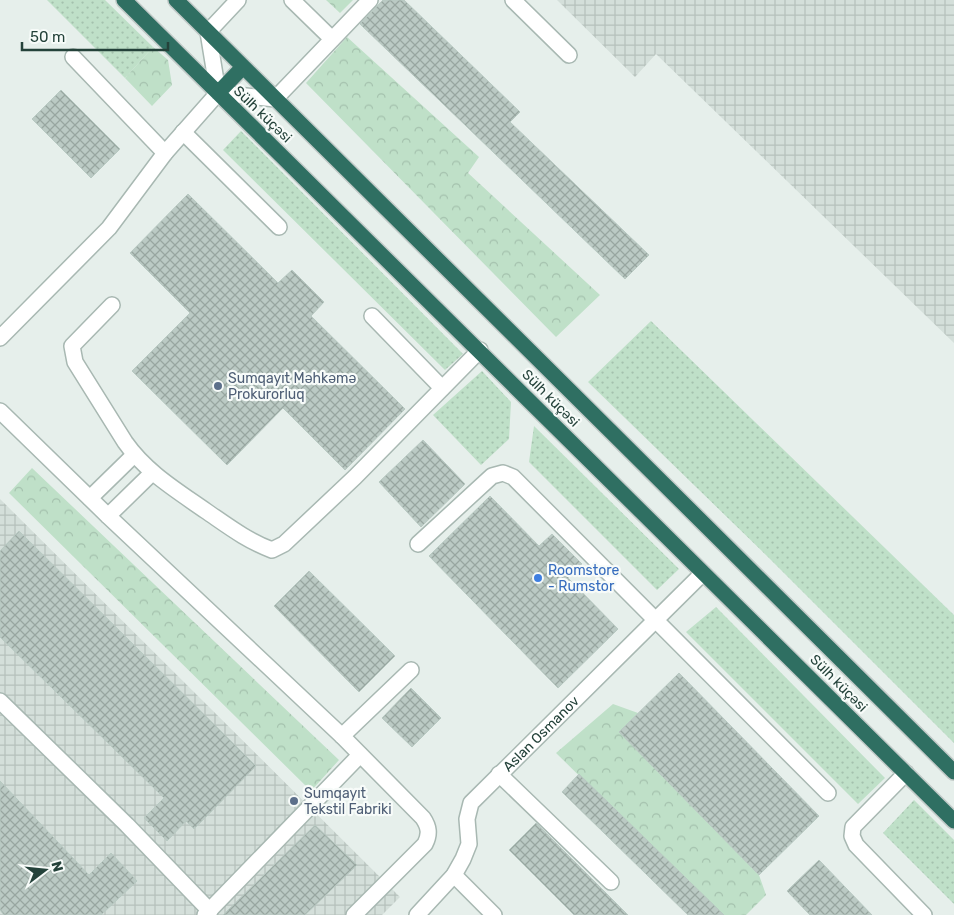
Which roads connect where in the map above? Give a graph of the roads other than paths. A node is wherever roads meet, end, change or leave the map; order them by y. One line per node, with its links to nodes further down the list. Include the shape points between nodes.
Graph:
1 (124, 0): 12 (highway, Sülh küçəsi)
2 (176, 0): 7 (highway, Sülh küçəsi)
3 (292, 0): 8 (street)
4 (370, 0): 8 (street)
5 (513, 0): 9 (street)
6 (233, 2): 7 (street)
7 (208, 32): 11 (highway, Sülh küçəsi); 12 (street)
8 (332, 39): 13 (street)
9 (569, 55)
10 (73, 57): 15 (street)
11 (243, 67): 12 (highway); 13 (highway, Sülh küçəsi)
12 (218, 93): 13 (street); 14 (street); 20 (highway, Sülh küçəsi)
13 (275, 99): 34 (highway, Sülh küçəsi)
14 (183, 132): 15 (street); 16 (street)
15 (165, 153): 19 (street, via 109,228)
16 (279, 227)
17 (112, 305): 23 (street, via 72,346 75,362)
18 (372, 316): 21 (street)
19 (0, 338)
20 (480, 350): 21 (street); 28 (highway, Sülh küçəsi)
21 (442, 388): 24 (street, via 355,477 284,544 272,550 252,542)
22 (0, 411): 25 (street)
23 (134, 454): 24 (street); 25 (street)
24 (152, 473): 26 (street)
25 (90, 498): 26 (street)
26 (108, 516): 32 (street)
27 (418, 544): 29 (street, via 492,476 503,473 513,477)
28 (704, 573): 29 (street, Aslan Osmanov); 35 (highway, Sülh küçəsi)
29 (656, 620): 36 (street, Aslan Osmanov); 37 (street)
30 (411, 670): 32 (street)
31 (0, 701): 41 (street, via 127,825)
32 (342, 736): 33 (street)
33 (360, 755): 41 (street); 42 (street, via 423,818 429,835 425,844)
34 (954, 772)
35 (906, 773): 38 (highway, Sülh küçəsi); 45 (street, via 853,827 852,836 856,846)
36 (500, 774): 39 (street, Aslan Osmanov, via 471,803 467,819 469,844); 40 (street)
37 (828, 793)
38 (954, 820)
39 (454, 875): 43 (street, Aslan Osmanov); 44 (street)
40 (611, 882)
41 (208, 913)
42 (354, 915)
43 (417, 915)
44 (494, 915)
45 (924, 915)

